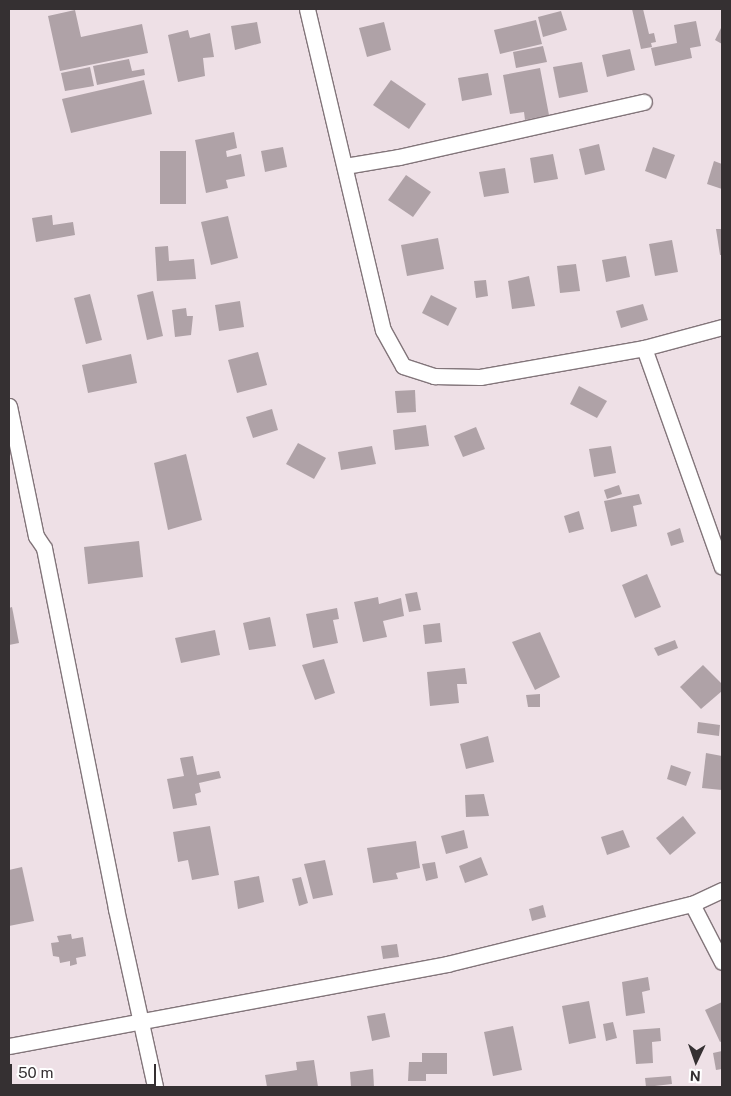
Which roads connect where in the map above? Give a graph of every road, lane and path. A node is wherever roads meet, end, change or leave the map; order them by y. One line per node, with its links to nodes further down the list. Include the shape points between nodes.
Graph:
1 (307, 9): 3 (street)
2 (644, 102): 3 (street, via 399,157)
3 (345, 166): 5 (street, via 383,330 403,366 434,376 480,377)
4 (722, 327): 5 (street)
5 (644, 348): 7 (street)
6 (9, 406): 11 (street, via 36,536 44,548)
7 (722, 567)
8 (722, 890): 9 (street)
9 (692, 904): 10 (street); 11 (street, via 447,964 299,994)
10 (722, 962)
11 (141, 1020): 12 (street); 13 (street)
12 (9, 1046)
13 (155, 1087)

